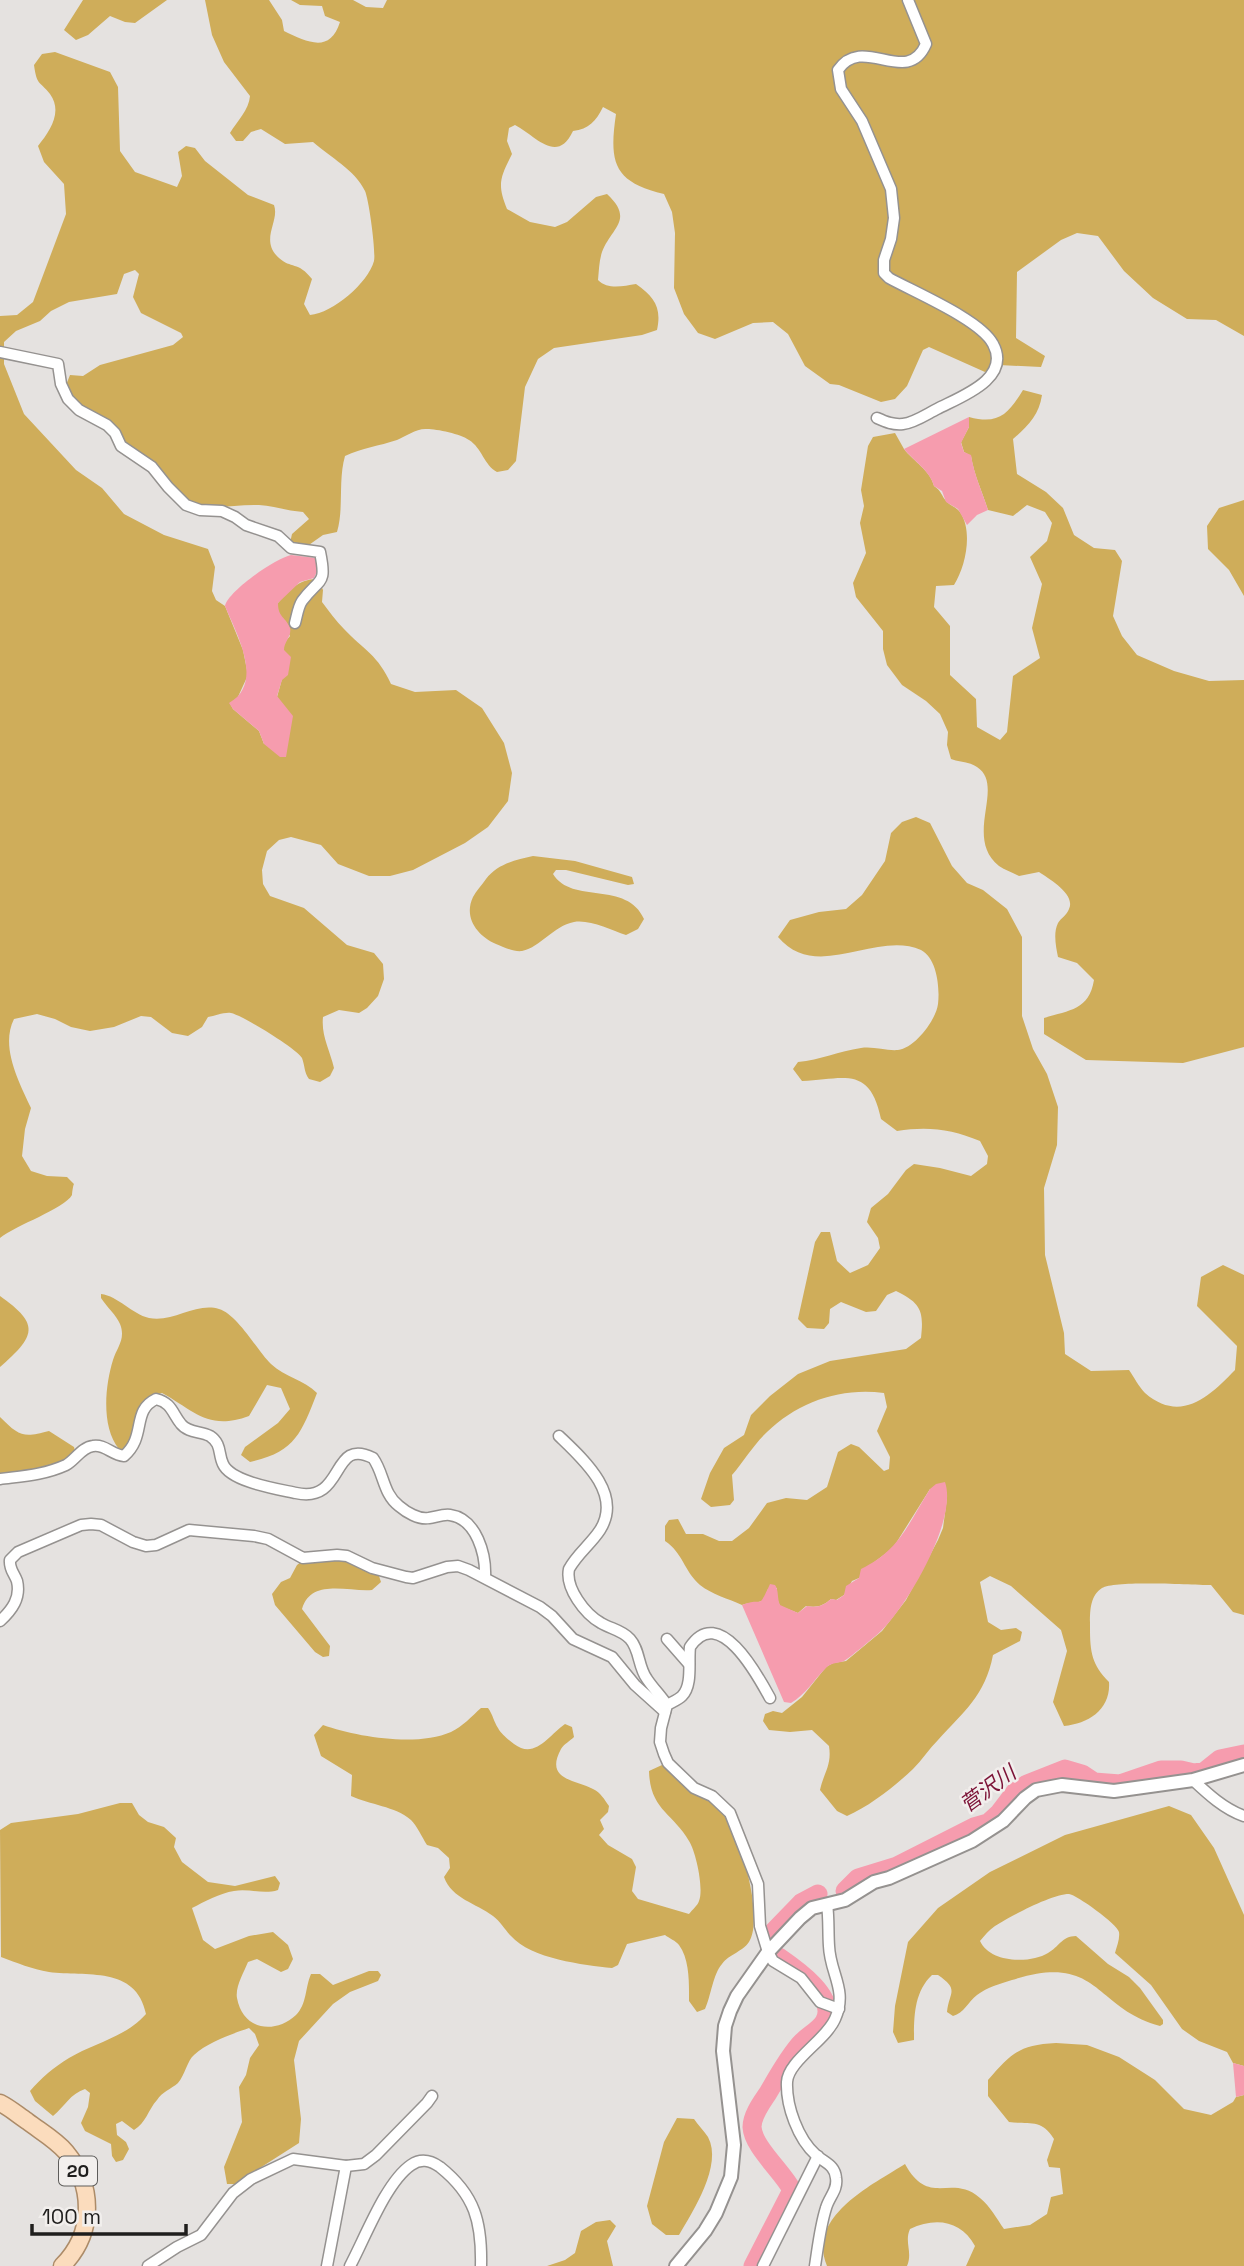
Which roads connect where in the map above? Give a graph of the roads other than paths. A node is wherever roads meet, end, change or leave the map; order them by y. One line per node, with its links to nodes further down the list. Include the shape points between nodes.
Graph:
1 (908, 0): 3 (street, via 926,44 917,58 900,63 859,57 838,70 841,89 862,121 891,189 894,218 884,273 981,330 992,341 997,359 978,389 906,424)
2 (0, 352): 4 (street, via 58,364 68,399 107,425 121,446 152,467 186,505 222,511 278,536 291,548 320,552 322,580 300,603)
3 (877, 418)
4 (295, 623)
5 (559, 1436): 12 (street, via 600,1483 607,1502 599,1532 569,1569 570,1586 594,1618 632,1641 647,1680)
6 (0, 1479): 7 (street, via 43,1474 95,1445 124,1456 138,1437 144,1408 156,1399 173,1408 182,1426 218,1443 223,1464 239,1478 313,1493 332,1482 349,1455 373,1458 387,1493 399,1506 423,1518 452,1515 468,1525 483,1550)
7 (485, 1577): 8 (street, via 458,1566 406,1577 347,1556 303,1558 268,1539 199,1529 146,1546 91,1524 12,1556 9,1566 17,1596); 12 (street, via 540,1607 573,1639 612,1657 635,1685)
8 (0, 1621)
9 (667, 1640): 10 (street)
10 (688, 1663): 11 (street, via 694,1641 717,1634 746,1658); 12 (street, via 685,1691)
11 (770, 1698)
12 (666, 1709): 17 (street, via 660,1742 668,1763 730,1813 758,1884 760,1926)
13 (1244, 1765): 14 (street)
14 (1193, 1780): 15 (street); 16 (street, via 1114,1791 1062,1785 1036,1790 1003,1821 972,1841 874,1882 845,1900)
15 (1244, 1816)
16 (827, 1904): 17 (street, via 800,1918); 18 (street, via 829,1948 840,1985)
17 (768, 1952): 18 (street, via 801,1978 820,2002); 28 (street, via 737,1996 725,2026 723,2051 734,2145 728,2185 705,2231)
18 (835, 2007): 21 (street, via 828,2030 787,2078 795,2122)
19 (432, 2096): 22 (street, via 376,2155 364,2164)
20 (0, 2103): 23 (main road, 20, via 66,2151 87,2190 85,2233)
21 (818, 2157): 29 (street); 30 (street, via 833,2168 836,2188 826,2207)
22 (346, 2166): 24 (street, via 293,2159 279,2164 233,2193 201,2235); 25 (street)
23 (62, 2266)
24 (148, 2266)
25 (327, 2266)
26 (350, 2266): 27 (street, via 397,2177 421,2160 433,2162 464,2190 478,2222)
27 (481, 2266)
28 (676, 2266)
29 (763, 2266)
30 (815, 2266)

